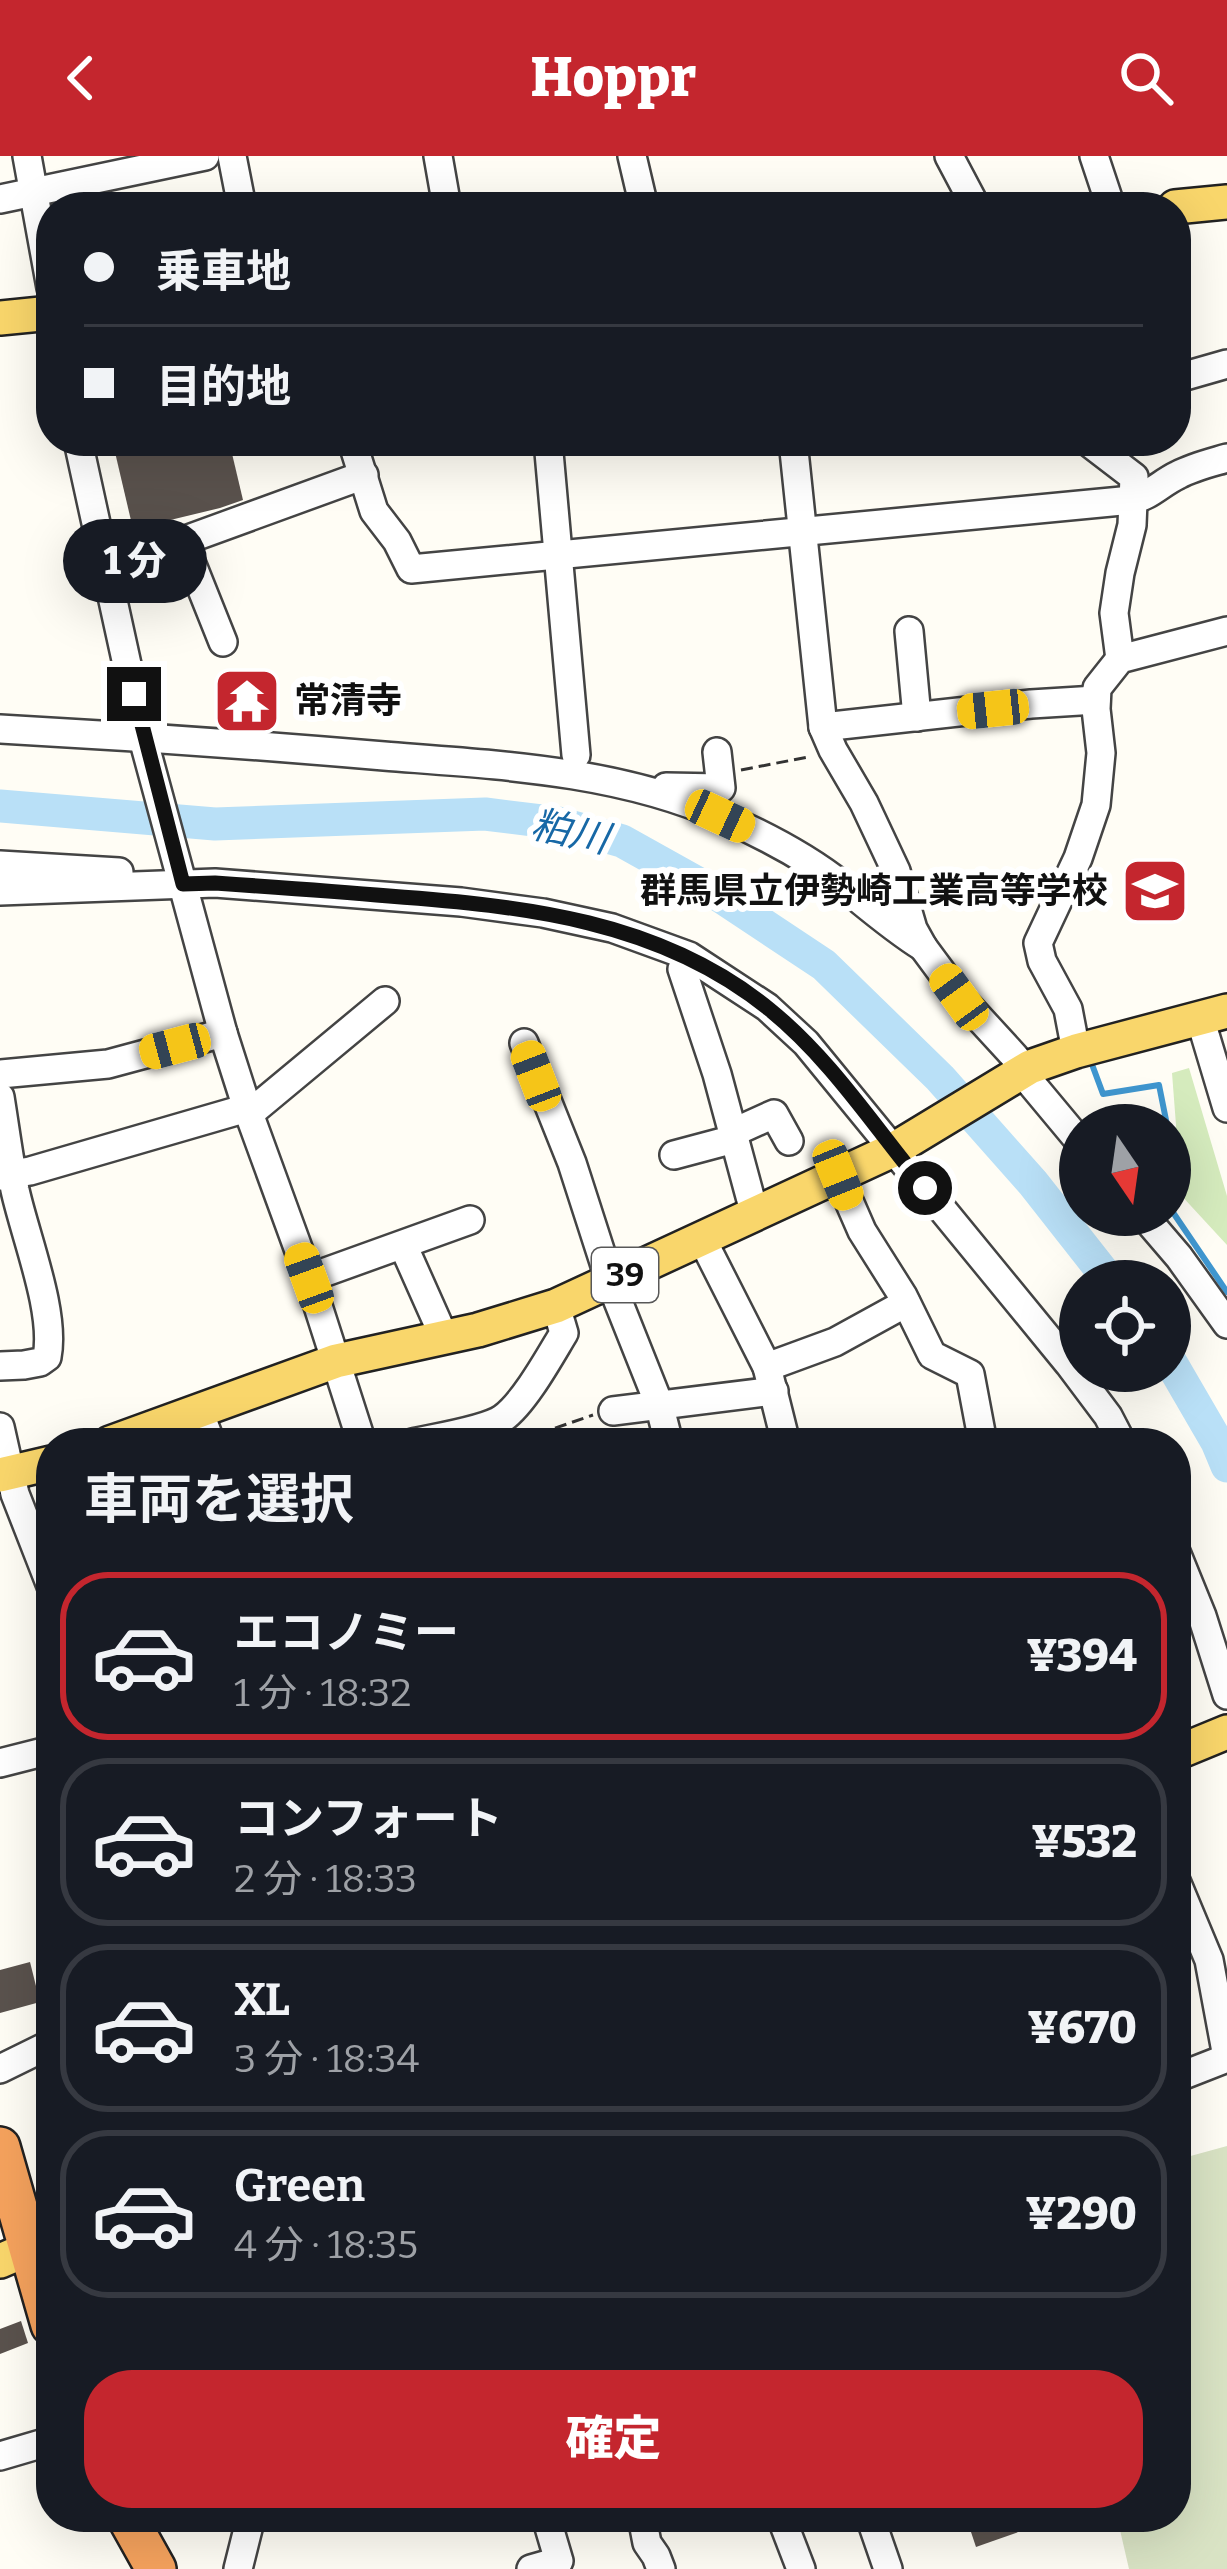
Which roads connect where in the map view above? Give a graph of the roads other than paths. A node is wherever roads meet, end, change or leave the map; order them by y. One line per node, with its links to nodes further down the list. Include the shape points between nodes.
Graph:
1 (27, 156): 8 (street)
2 (205, 156): 8 (street)
3 (232, 156): 9 (street)
4 (438, 156): 10 (street)
5 (632, 156): 11 (street)
6 (949, 156): 12 (street)
7 (1094, 156): 13 (street)
8 (34, 192): 14 (street); 16 (street)
9 (239, 192)
10 (444, 192)
11 (640, 192)
12 (968, 192)
13 (1106, 192)
14 (0, 199)
15 (1227, 202): 17 (main road)
16 (36, 203)
17 (1191, 205)
18 (36, 315): 19 (main road)
19 (0, 318)
20 (1227, 364): 21 (street)
21 (1191, 374)
22 (81, 456): 33 (street)
23 (357, 456): 28 (street)
24 (549, 456): 32 (street)
25 (794, 456): 30 (street)
26 (1107, 456): 29 (street, via 1134,477)
27 (1227, 458): 29 (street)
28 (364, 475): 31 (street); 32 (street, via 374,511 410,569)
29 (1132, 500): 30 (street); 37 (street, via 1114,613)
30 (802, 533): 32 (street); 42 (street)
31 (183, 542): 33 (street); 36 (street)
32 (559, 556): 43 (street)
33 (106, 569): 41 (street)
34 (909, 631): 39 (street)
35 (1227, 631): 37 (street)
36 (223, 641)
37 (1120, 659): 38 (street)
38 (1096, 700): 39 (street); 57 (street, via 1096,805 1038,943 1068,1009)
39 (917, 717): 42 (street)
40 (0, 729): 41 (street)
41 (144, 739): 45 (street, via 505,766); 48 (street)
42 (828, 739): 47 (street)
43 (576, 755)
44 (718, 762): 45 (street, via 721,788 666,787)
45 (664, 796): 50 (street, via 800,856)
46 (0, 865): 48 (street)
47 (896, 871): 50 (street); 52 (street)
48 (180, 881): 49 (street); 55 (street); 66 (street, via 544,913 688,956 806,1042)
49 (0, 891)
50 (923, 947): 58 (street, via 1016,1057)
51 (682, 969): 64 (street)
52 (967, 980)
53 (385, 1001): 62 (street)
54 (1213, 1015): 57 (main road, 39); 61 (street)
55 (223, 1033): 59 (street, via 108,1064); 62 (street)
56 (524, 1043): 76 (street)
57 (1076, 1051): 58 (main road, 39)
58 (1020, 1072): 63 (street); 66 (main road, 39)
59 (0, 1074)
60 (0, 1097): 68 (street)
61 (1227, 1108)
62 (248, 1111): 68 (street); 75 (street)
63 (1059, 1118)
64 (733, 1136): 65 (street, via 774,1114); 67 (street); 70 (street)
65 (789, 1141)
66 (896, 1148): 69 (main road, 39); 93 (street)
67 (674, 1155)
68 (6, 1175): 82 (street, via 49,1348 40,1362)
69 (838, 1175): 70 (main road, 39); 77 (street)
70 (755, 1215): 73 (main road, 39)
71 (470, 1220): 74 (street)
72 (1161, 1236): 79 (street)
73 (702, 1239): 76 (main road, 39); 83 (street)
74 (404, 1245): 75 (street); 80 (street)
75 (309, 1278): 81 (street)
76 (610, 1281): 78 (main road, 39); 84 (street)
77 (906, 1303): 83 (street); 92 (street, via 932,1355 970,1374)
78 (556, 1306): 80 (main road, 39); 89 (street, via 564,1333)
79 (1227, 1324)
80 (445, 1337): 81 (main road, 39)
81 (336, 1361): 87 (main road, 39); 88 (street)
82 (0, 1366)
83 (770, 1379): 84 (street); 91 (street)
84 (659, 1404): 85 (street); 90 (street)
85 (613, 1412)
86 (0, 1427): 95 (street)
87 (205, 1427)
88 (357, 1428)
89 (512, 1428)
90 (665, 1428)
91 (782, 1428)
92 (980, 1428)
93 (1114, 1428)
94 (36, 1467): 95 (main road)
95 (4, 1474): 96 (street)
96 (36, 1550)
97 (1191, 1590): 98 (street)
98 (1227, 1695)
99 (1227, 1732): 100 (main road)
100 (1191, 1747)
101 (36, 1754): 102 (street)
102 (0, 1763)
103 (1191, 1917): 105 (street, via 1209,1960)
104 (36, 2051): 106 (street)
105 (1227, 2057): 107 (street)
106 (0, 2069)
107 (1191, 2072)
108 (0, 2147): 109 (highway)
109 (27, 2250)
110 (36, 2445): 111 (street)
111 (0, 2456)
112 (135, 2532): 119 (highway)
113 (247, 2532): 120 (street)
114 (551, 2532): 118 (street)
115 (644, 2532): 122 (street)
116 (787, 2532): 123 (street)
117 (875, 2532): 124 (street)
118 (560, 2565): 121 (street)
119 (156, 2569)
120 (238, 2569)
121 (531, 2569)
122 (661, 2569)
123 (801, 2569)
124 (888, 2569)

